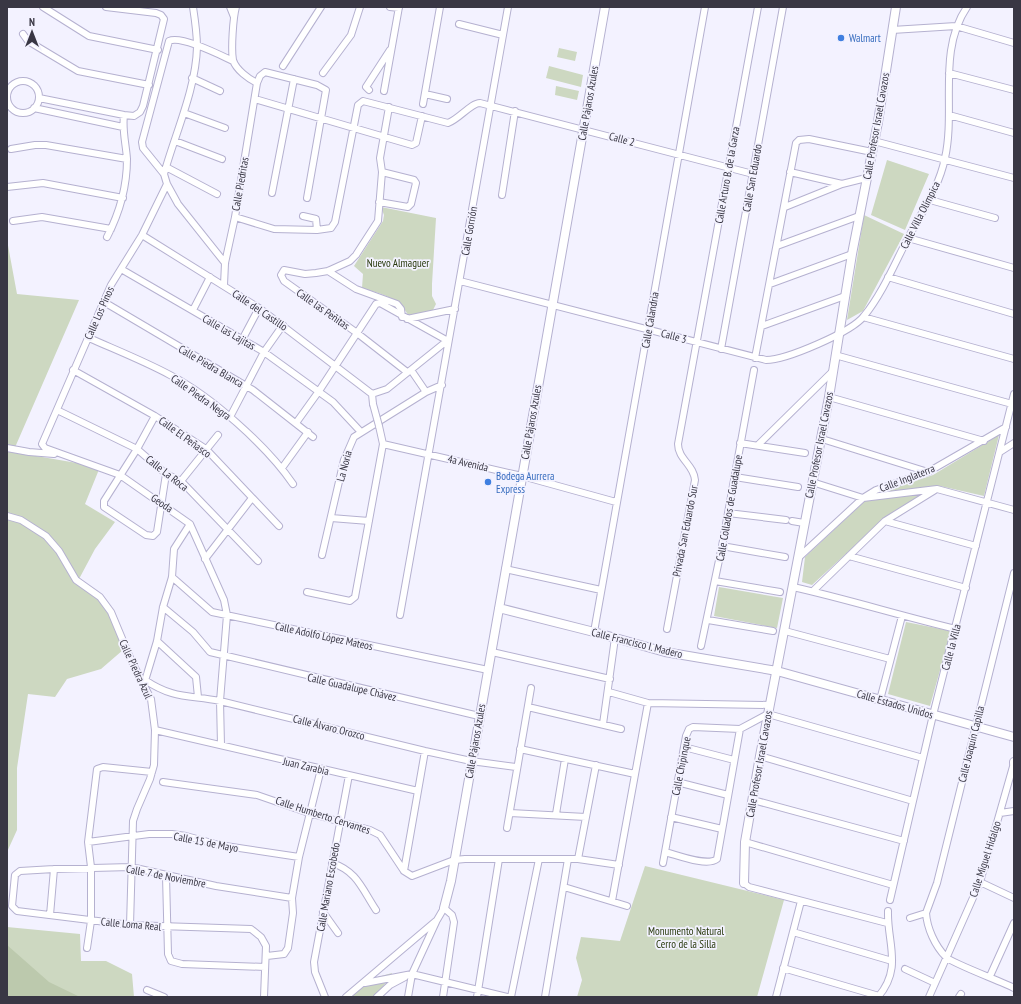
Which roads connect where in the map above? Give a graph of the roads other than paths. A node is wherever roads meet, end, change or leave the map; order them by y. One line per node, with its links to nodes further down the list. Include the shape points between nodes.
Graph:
1 (43, 7): 25 (street, via 89,36)
2 (106, 7): 25 (street, via 156,13 163,17)
3 (194, 7): 23 (street)
4 (232, 7): 26 (street)
5 (321, 7): 27 (street)
6 (360, 7): 28 (street, via 351,35)
7 (390, 7): 16 (street)
8 (440, 7): 39 (street)
9 (508, 7): 21 (street, Calle Gorrión)
10 (605, 7): 57 (street, Calle Pájaros Azules)
11 (705, 7): 64 (street, Calle Calandria)
12 (758, 7): 69 (street, Calle Arturo B. de la Garza)
13 (784, 7): 73 (street, Calle San Eduardo)
14 (896, 7): 19 (street, Calle Profesor Israel Cavazos)
15 (966, 7): 18 (street, Calle Villa Olímpica)
16 (399, 8): 24 (street)
17 (459, 24): 21 (street)
18 (956, 26): 19 (street); 22 (street); 29 (street, Calle Villa Olímpica)
19 (892, 30): 60 (street, Calle Profesor Israel Cavazos)
20 (23, 34): 33 (street, via 28,41 78,71)
21 (503, 35): 44 (street, Calle Gorrión)
22 (1014, 43)
23 (197, 46): 26 (street); 30 (street); 72 (street, via 176,40 167,42 142,142 143,148)
24 (392, 47): 34 (street); 37 (street)
25 (158, 50): 33 (street)
26 (233, 61): 32 (street, via 246,77)
27 (283, 66)
28 (323, 73)
29 (949, 73): 35 (street); 51 (street, Calle Villa Olímpica)
30 (192, 78): 36 (street); 49 (street)
31 (294, 79): 32 (street, Calle Piedritas, via 270,72 262,74); 47 (street); 53 (street, via 322,86 326,90)
32 (257, 83): 41 (street, Calle Piedritas)
33 (149, 85): 50 (street, via 142,110 134,116)
34 (368, 89)
35 (1014, 90)
36 (220, 91)
37 (384, 91)
38 (7, 94): 40 (street, via 14,83 26,81 36,87); 45 (street, via 9,104 18,112 24,113)
39 (426, 94): 42 (street); 43 (street)
40 (39, 98): 45 (street); 50 (street)
41 (254, 99): 47 (street); 89 (street, Calle Piedritas)
42 (446, 99)
43 (423, 104)
44 (491, 105): 48 (street, Calle 2); 52 (street, via 477,103 448,123); 107 (street, Calle Gorrión)
45 (34, 108): 54 (street)
46 (389, 108): 52 (street); 56 (street, via 361,102); 59 (street)
47 (288, 109): 53 (street); 79 (street)
48 (516, 112): 57 (street, Calle 2); 81 (street)
49 (184, 113): 55 (street); 61 (street)
50 (124, 115): 54 (street)
51 (949, 115): 58 (street); 67 (street, Calle Villa Olímpica)
52 (422, 116): 59 (street, via 414,145)
53 (322, 119): 56 (street); 83 (street)
54 (123, 126): 65 (street)
55 (225, 128)
56 (353, 128): 59 (street); 93 (street, via 335,222 329,229)
57 (583, 129): 64 (street, Calle 2); 112 (street, Calle Pájaros Azules)
58 (1014, 133)
59 (383, 137): 70 (street, via 380,158)
60 (874, 140): 63 (street, Calle Profesor Israel Cavazos); 67 (street)
61 (175, 141): 66 (street); 68 (street)
62 (11, 149): 65 (street, via 46,145)
63 (872, 152): 71 (street, via 809,139 799,140 796,143); 74 (street, Calle Profesor Israel Cavazos)
64 (679, 154): 69 (street, Calle 2); 121 (street, Calle Calandria)
65 (127, 159): 82 (street)
66 (222, 159)
67 (945, 159): 75 (street); 84 (street, Calle Villa Olímpica)
68 (166, 167): 72 (street); 80 (street)
69 (729, 168): 73 (street, Calle 2); 127 (street, Calle Arturo B. de la Garza)
70 (382, 172): 85 (street); 85 (street, via 416,182 408,207)
71 (790, 172): 77 (street); 86 (street)
72 (164, 174): 76 (street)
73 (753, 174): 128 (street, Calle San Eduardo)
74 (866, 178): 77 (street); 88 (street, Calle Profesor Israel Cavazos)
75 (1014, 178)
76 (167, 184): 94 (street, Calle Los Pinos); 99 (street, via 188,217)
77 (842, 184): 86 (street)
78 (7, 187): 82 (street, via 43,183)
79 (272, 193)
80 (217, 194)
81 (502, 195)
82 (123, 198): 92 (street)
83 (307, 198)
84 (930, 200): 90 (street); 96 (street, Calle Villa Olímpica)
85 (379, 202): 104 (street, via 378,221 356,255 350,261)
86 (785, 207): 97 (street)
87 (303, 216): 93 (street, via 316,219)
88 (859, 216): 97 (street); 100 (street, Calle Profesor Israel Cavazos)
89 (234, 217): 93 (street, via 266,228); 98 (street, Calle Piedritas)
90 (995, 218)
91 (13, 221): 92 (street, via 42,217)
92 (111, 229): 95 (street)
93 (318, 230)
94 (142, 235): 103 (street, Calle Los Pinos); 105 (street, Calle del Castillo)
95 (107, 236)
96 (908, 238): 102 (street); 106 (street, Calle Villa Olímpica)
97 (777, 246): 108 (street)
98 (227, 252): 99 (street); 101 (street, Calle Piedritas)
99 (217, 254): 101 (street)
100 (852, 254): 108 (street); 110 (street, Calle Profesor Israel Cavazos)
101 (225, 263): 109 (street, Calle Piedritas)
102 (1014, 268)
103 (121, 269): 111 (street, Calle Los Pinos); 115 (street, Calle las Lajitas)
104 (328, 271): 118 (street, via 356,289 397,304); 122 (street, Calle las Peñitas, via 306,274 284,270 280,275 284,281)
105 (210, 277): 109 (street, Calle del Castillo); 115 (street)
106 (888, 277): 116 (street); 117 (street, Calle Villa Olímpica)
107 (460, 281): 112 (street, Calle 3); 114 (street, Calle Gorrión)
108 (770, 284): 120 (street)
109 (224, 285): 113 (street, Calle del Castillo)
110 (845, 296): 120 (street); 123 (street, Calle Profesor Israel Cavazos)
111 (104, 302): 124 (street, Calle Los Pinos); 139 (street, Calle Piedra Blanca)
112 (552, 304): 121 (street, Calle 3); 173 (street, Calle Pájaros Azules)
113 (260, 308): 119 (street, Calle del Castillo); 125 (street)
114 (455, 309): 118 (street); 126 (street, Calle Gorrión)
115 (193, 310): 125 (street, Calle las Lajitas)
116 (1014, 314)
117 (864, 317): 123 (street, Calle Villa Olímpica); 132 (street)
118 (405, 318): 122 (street, via 380,303 373,306); 126 (street)
119 (283, 325): 129 (street); 133 (street, Calle del Castillo)
120 (762, 326): 131 (street)
121 (649, 329): 127 (street, Calle 3); 183 (street, Calle Calandria)
122 (357, 333): 133 (street); 136 (street, Calle las Peñitas)
123 (840, 334): 130 (street, Calle Profesor Israel Cavazos); 131 (street, Calle 3, via 777,359)
124 (89, 338): 134 (street, Calle Los Pinos); 148 (street, Calle Piedra Negra, via 170,375)
125 (242, 340): 129 (street, Calle las Lajitas)
126 (448, 340): 136 (street); 138 (street, Calle Gorrión)
127 (696, 342): 128 (street, Calle 3); 219 (street, Privada San Eduardo Sur, via 678,444 681,455 694,471 695,480)
128 (721, 349): 131 (street, Calle 3)
129 (264, 352): 139 (street); 140 (street, Calle las Lajitas)
130 (835, 355): 137 (street, Calle Profesor Israel Cavazos); 145 (street)
131 (755, 358)
132 (1014, 359)
133 (336, 364): 140 (street); 142 (street, Calle del Castillo)
134 (73, 370): 146 (street, Calle Los Pinos); 147 (street, Calle El Peñasco)
135 (754, 370): 157 (street, Calle Collados de Guadalupe)
136 (409, 371): 141 (street, Calle las Peñitas); 142 (street, via 387,389)
137 (833, 371): 144 (street, Calle Profesor Israel Cavazos); 160 (street)
138 (442, 385): 141 (street); 168 (street, Calle Gorrión)
139 (245, 386): 148 (street); 149 (street, Calle Piedra Blanca)
140 (319, 391): 149 (street); 151 (street, Calle las Lajitas)
141 (426, 392): 151 (street, La Noria)
142 (372, 394): 159 (street, bridge)
143 (1014, 394): 145 (street, Calle la Villa)
144 (830, 397): 155 (street, Calle Profesor Israel Cavazos); 156 (street)
145 (1012, 404): 150 (street, Calle la Villa)
146 (57, 410): 161 (street, Calle Los Pinos); 163 (street, Calle La Roca)
147 (155, 416): 163 (street); 164 (street, Calle El Peñasco)
148 (230, 417): 169 (street, Calle Piedra Negra)
149 (296, 423): 152 (street, Calle Piedra Blanca)
150 (1006, 427): 156 (street, Calle Inglaterra); 166 (street, Calle la Villa)
151 (360, 431): 188 (street, La Noria, via 346,451)
152 (308, 432): 154 (street, Calle Piedra Blanca); 169 (street)
153 (218, 435): 164 (street)
154 (313, 437)
155 (822, 439): 170 (street); 176 (street, Calle Profesor Israel Cavazos)
156 (984, 441): 170 (street, Calle Inglaterra)
157 (740, 443): 160 (street); 174 (street, Calle Collados de Guadalupe)
158 (1014, 443): 166 (street)
159 (383, 444): 168 (street, 4a Avenida); 189 (street)
160 (758, 445): 165 (street)
161 (43, 447): 167 (street, Geoda)
162 (7, 448): 167 (street)
163 (137, 449): 171 (street, Calle La Roca); 172 (street)
164 (206, 449): 175 (street); 180 (street, Calle El Peñasco)
165 (806, 452)
166 (1000, 452): 184 (street, Calle la Villa)
167 (64, 455): 172 (street, Geoda)
168 (429, 455): 173 (street, 4a Avenida); 216 (street, Calle Gorrión)
169 (282, 468): 177 (street, Calle Piedra Negra)
170 (928, 472): 181 (street, Calle Inglaterra, via 895,482)
171 (166, 474): 175 (street, Calle La Roca); 182 (street)
172 (120, 475): 182 (street, Geoda); 182 (street, via 104,501 106,509 146,535 152,536 157,532)
173 (522, 476): 183 (street, 4a Avenida); 203 (street, Calle Pájaros Azules)
174 (735, 477): 178 (street); 186 (street, Calle Collados de Guadalupe)
175 (180, 481): 194 (street, Calle La Roca)
176 (812, 482): 181 (street); 191 (street, Calle Profesor Israel Cavazos)
177 (293, 484)
178 (798, 487)
179 (937, 489): 181 (street); 184 (street); 190 (street)
180 (252, 498): 193 (street, Calle El Peñasco); 194 (street)
181 (864, 498): 200 (street, Calle Inglaterra)
182 (160, 502): 192 (street, Geoda)
183 (616, 502): 209 (street, Calle Calandria)
184 (987, 503): 185 (street); 196 (street, Calle la Villa)
185 (1014, 510)
186 (728, 512): 191 (street); 195 (street, Calle Collados de Guadalupe)
187 (7, 516): 233 (street, Calle Piedra Azul, via 21,520 46,536 56,546 76,580 94,591 107,605)
188 (331, 518): 189 (street); 197 (street, La Noria)
189 (369, 521): 211 (street, via 354,599 350,601)
190 (885, 521): 196 (street); 198 (street)
191 (804, 523): 200 (street, Calle Profesor Israel Cavazos)
192 (190, 524): 201 (street); 205 (street, via 174,549)
193 (279, 526)
194 (226, 530): 201 (street); 202 (street, Calle La Roca)
195 (722, 546): 199 (street); 206 (street, Calle Collados de Guadalupe)
196 (976, 546): 208 (street, Calle la Villa)
197 (322, 555)
198 (849, 556): 208 (street); 210 (street)
199 (785, 557)
200 (798, 558): 207 (street, Calle Profesor Israel Cavazos)
201 (205, 559): 215 (street, via 224,600)
202 (258, 561)
203 (505, 569): 209 (street); 214 (street, Calle Pájaros Azules)
204 (1014, 575): 246 (street, Calle Joaquín Capilla)
205 (172, 577): 213 (street); 215 (street, Calle Adolfo López Mateos, via 212,612)
206 (715, 582): 212 (street); 218 (street, Calle Collados de Guadalupe)
207 (793, 587): 210 (street); 222 (street, Calle Profesor Israel Cavazos)
208 (966, 588): 220 (street, Calle la Villa)
209 (601, 590): 223 (street, Calle Calandria)
210 (813, 590): 217 (street)
211 (307, 592)
212 (780, 592)
213 (163, 607): 225 (street); 228 (street, Calle Guadalupe Chávez, via 193,632 208,651)
214 (498, 608): 223 (street, Calle Francisco I. Madero); 227 (street, Calle Pájaros Azules)
215 (227, 615): 228 (street); 230 (street, Calle Adolfo López Mateos)
216 (400, 615)
217 (902, 616): 220 (street); 229 (street)
218 (708, 620): 221 (street); 226 (street, Calle Collados de Guadalupe)
219 (667, 629)
220 (956, 629): 243 (street, Calle la Villa)
221 (774, 631)
222 (785, 631): 229 (street); 231 (street, Calle Profesor Israel Cavazos)
223 (594, 632): 224 (street, Calle Francisco I. Madero)
224 (616, 638): 231 (street, Calle Francisco I. Madero, via 665,652); 232 (street)
225 (156, 641): 233 (street); 236 (street, via 196,677)
226 (701, 646)
227 (492, 652): 230 (street, Calle Pájaros Azules); 232 (street)
228 (224, 657): 238 (street); 244 (street, Calle Guadalupe Chávez)
229 (890, 658): 237 (street)
230 (488, 670): 244 (street, Calle Pájaros Azules)
231 (777, 671): 237 (street, Calle Estados Unidos); 240 (street, Calle Profesor Israel Cavazos)
232 (610, 679): 235 (street)
233 (144, 683): 236 (street, Calle Álvaro Orozco, via 168,693); 249 (street, Calle Piedra Azul, via 151,699)
234 (531, 688): 241 (street)
235 (609, 692): 239 (street); 245 (street)
236 (198, 697): 238 (street, Calle Álvaro Orozco)
237 (880, 700): 243 (street, Calle Estados Unidos)
238 (220, 701): 251 (street); 254 (street, Calle Álvaro Orozco)
239 (648, 703): 240 (street); 265 (street)
240 (770, 705): 242 (street, Calle Profesor Israel Cavazos)
241 (528, 707): 245 (street); 253 (street)
242 (768, 714): 248 (street); 255 (street, Calle Profesor Israel Cavazos); 256 (street)
243 (933, 715): 246 (street, Calle Estados Unidos); 256 (street, Calle la Villa)
244 (479, 716): 258 (street, Calle Pájaros Azules)
245 (603, 724): 247 (street)
246 (976, 726): 250 (street, Calle Estados Unidos); 317 (street, Calle Joaquín Capilla, via 937,883)
247 (621, 728)
248 (740, 729): 252 (street, Calle Chipinque, via 693,727 687,732); 259 (street)
249 (155, 730): 251 (street, Juan Zarabia); 264 (street, Calle Piedra Azul)
250 (1014, 737)
251 (221, 745): 263 (street, Juan Zarabia)
252 (684, 747): 259 (street); 268 (street, Calle Chipinque)
253 (520, 749): 257 (street); 262 (street)
254 (425, 751): 258 (street, Calle Álvaro Orozco); 269 (street)
255 (760, 756): 271 (street, Calle Profesor Israel Cavazos); 272 (street)
256 (923, 758): 272 (street, Calle la Villa)
257 (565, 759): 261 (street); 277 (street)
258 (472, 760): 262 (street, Calle Álvaro Orozco); 293 (street, Calle Pájaros Azules)
259 (734, 760): 270 (street)
260 (1014, 763): 276 (street, Calle Miguel Hidalgo)
261 (596, 765): 265 (street); 278 (street)
262 (516, 766): 275 (street)
263 (321, 770): 266 (street, Juan Zarabia); 274 (street)
264 (152, 772): 283 (street, Calle Piedra Azul, via 137,809); 284 (street, via 103,767 97,769)
265 (635, 774): 296 (street)
266 (349, 775): 269 (street, Juan Zarabia); 280 (street, Calle Mariano Escobedo)
267 (163, 782): 274 (street, Calle Humberto Cervantes, via 257,795)
268 (677, 782): 270 (street); 279 (street, Calle Chipinque)
269 (418, 791): 300 (street)
270 (728, 795): 282 (street)
271 (753, 800): 285 (street, Calle Profesor Israel Cavazos); 286 (street)
272 (913, 801): 286 (street, Calle la Villa)
273 (1014, 811): 276 (street)
274 (309, 813): 280 (street, Calle Humberto Cervantes); 288 (street)
275 (510, 813): 277 (street); 281 (street)
276 (1000, 813): 302 (street, Calle Miguel Hidalgo)
277 (556, 814): 278 (street)
278 (586, 817): 292 (street)
279 (671, 817): 282 (street); 287 (street, Calle Chipinque)
280 (339, 822): 294 (street, Calle Mariano Escobedo); 300 (street, Calle Humberto Cervantes, via 380,835)
281 (507, 828)
282 (722, 829): 287 (street, via 718,856 714,861 705,862)
283 (132, 836): 284 (street, Calle 15 de Mayo); 288 (street, Calle 15 de Mayo, via 186,836 219,845); 298 (street, Calle Piedra Azul)
284 (88, 842): 297 (street)
285 (745, 842): 303 (street, Calle Profesor Israel Cavazos); 304 (street)
286 (904, 842): 304 (street, Calle la Villa)
287 (665, 852): 295 (street, Calle Chipinque)
288 (299, 857): 306 (street)
289 (499, 858): 290 (street); 293 (street); 341 (street)
290 (539, 859): 291 (street); 353 (street)
291 (568, 859): 292 (street); 305 (street)
292 (578, 859): 296 (street)
293 (454, 860): 300 (street, via 417,876 408,875); 312 (street, Calle Pájaros Azules)
294 (332, 863): 314 (street, via 344,867 354,876); 316 (street, Calle Mariano Escobedo)
295 (663, 863)
296 (619, 865): 309 (street)
297 (91, 867): 298 (street, Calle 7 de Noviembre); 299 (street, Calle 7 de Noviembre); 321 (street)
298 (131, 867): 301 (street, Calle 7 de Noviembre); 324 (street, Calle Piedra Azul)
299 (54, 869): 313 (street, Calle 7 de Noviembre, via 16,873); 318 (street)
300 (404, 871)
301 (166, 876): 306 (street, Calle 7 de Noviembre); 325 (street)
302 (980, 882): 307 (street); 330 (street, Calle Miguel Hidalgo)
303 (744, 883): 310 (street, via 749,887)
304 (893, 885): 308 (street, Calle la Villa)
305 (564, 887): 309 (street); 354 (street)
306 (292, 898): 329 (street, via 293,913 286,952)
307 (1014, 898)
308 (890, 900)
309 (612, 901): 311 (street)
310 (801, 901): 322 (street); 326 (street)
311 (627, 906)
312 (444, 908): 320 (street); 337 (street, via 453,916 454,922)
313 (13, 909): 318 (street, Calle Loma Real)
314 (376, 910)
315 (888, 911): 322 (street)
316 (323, 912): 327 (street); 346 (street, Calle Mariano Escobedo, via 314,966)
317 (926, 913): 319 (street); 330 (street, via 926,923 930,932)
318 (50, 915): 321 (street, Calle Loma Real)
319 (910, 918)
320 (437, 920): 335 (street); 338 (street)
321 (91, 921): 324 (street, Calle Loma Real); 328 (street)
322 (888, 923): 331 (street)
323 (1014, 923): 336 (street)
324 (130, 925): 325 (street, Calle Loma Real)
325 (167, 927): 329 (street, Calle Loma Real, via 251,929 264,941); 332 (street, via 168,954 175,963)
326 (793, 932): 331 (street); 333 (street)
327 (338, 933)
328 (86, 948)
329 (267, 956): 332 (street)
330 (947, 958): 336 (street); 339 (street, Calle Miguel Hidalgo)
331 (892, 961): 343 (street, via 890,981)
332 (265, 967): 345 (street)
333 (783, 968): 343 (street); 355 (street)
334 (905, 969): 339 (street)
335 (411, 974): 337 (street); 338 (street); 348 (street, via 390,985); 349 (street)
336 (990, 976): 340 (street)
337 (446, 981): 341 (street); 350 (street)
338 (363, 983): 347 (street)
339 (935, 983): 356 (street, Calle Miguel Hidalgo)
340 (1014, 988)
341 (479, 989): 351 (street); 352 (street)
342 (147, 990): 344 (street)
343 (879, 996)
344 (164, 997)
345 (264, 997)
346 (325, 997)
347 (346, 997)
348 (377, 997)
349 (408, 997)
350 (443, 997)
351 (477, 997)
352 (507, 997)
353 (510, 997)
354 (546, 997)
355 (776, 997)
356 (928, 997)

